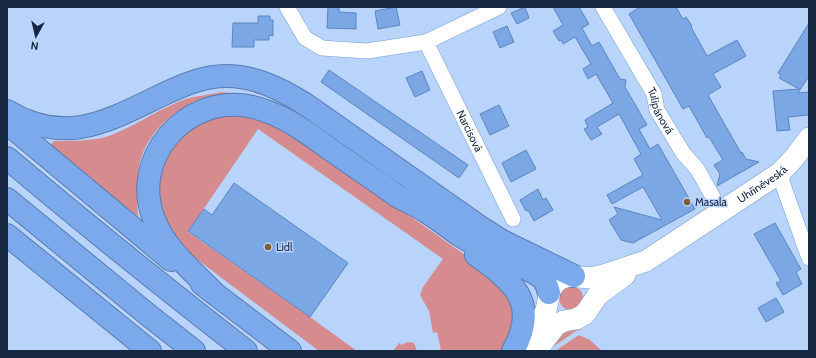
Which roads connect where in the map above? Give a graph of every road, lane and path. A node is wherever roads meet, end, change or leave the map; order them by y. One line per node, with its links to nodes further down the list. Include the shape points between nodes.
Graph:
1 (287, 7): 4 (street, via 305,38 322,48 367,51)
2 (498, 7): 4 (street)
3 (603, 7): 12 (street, Tulipánová, via 654,94 657,110 683,153 698,170)
4 (426, 42): 13 (street, Narcisová)
5 (7, 111): 17 (highway, via 18,118 47,127 84,127 104,122 177,88 204,79 225,76 260,81 293,97 502,241)
6 (7, 123): 18 (highway, via 156,248)
7 (809, 138): 9 (street, Uhříněveská)
8 (7, 158): 24 (highway, via 166,289)
9 (781, 172): 12 (street, Uhříněveská); 15 (street, via 782,182)
10 (397, 196): 18 (highway, via 302,130 269,112 248,106 229,106 190,117 176,128 159,149 150,174 149,199 154,219 166,242); 19 (highway, via 425,211 470,242 539,276 546,283); 26 (highway, via 420,217 500,272 514,287 523,306 524,321 521,335)
11 (7, 200): 23 (highway)
12 (722, 212): 16 (street, Uhříněveská)
13 (513, 219)
14 (7, 235): 22 (highway)
15 (809, 258)
16 (644, 262): 17 (street, via 604,275); 20 (street, via 603,290 594,298)
17 (577, 277): 19 (street, via 568,276 558,280 551,288); 20 (street, via 589,286 592,292)
18 (214, 293): 25 (highway)
19 (549, 296): 21 (street, via 550,305 557,314); 27 (street, via 546,310)
20 (592, 305): 21 (street, via 581,317)
21 (570, 319): 28 (street, via 556,325)
22 (150, 351)
23 (194, 351)
24 (246, 351)
25 (290, 351)
26 (513, 351)
27 (525, 351)
28 (537, 351)

